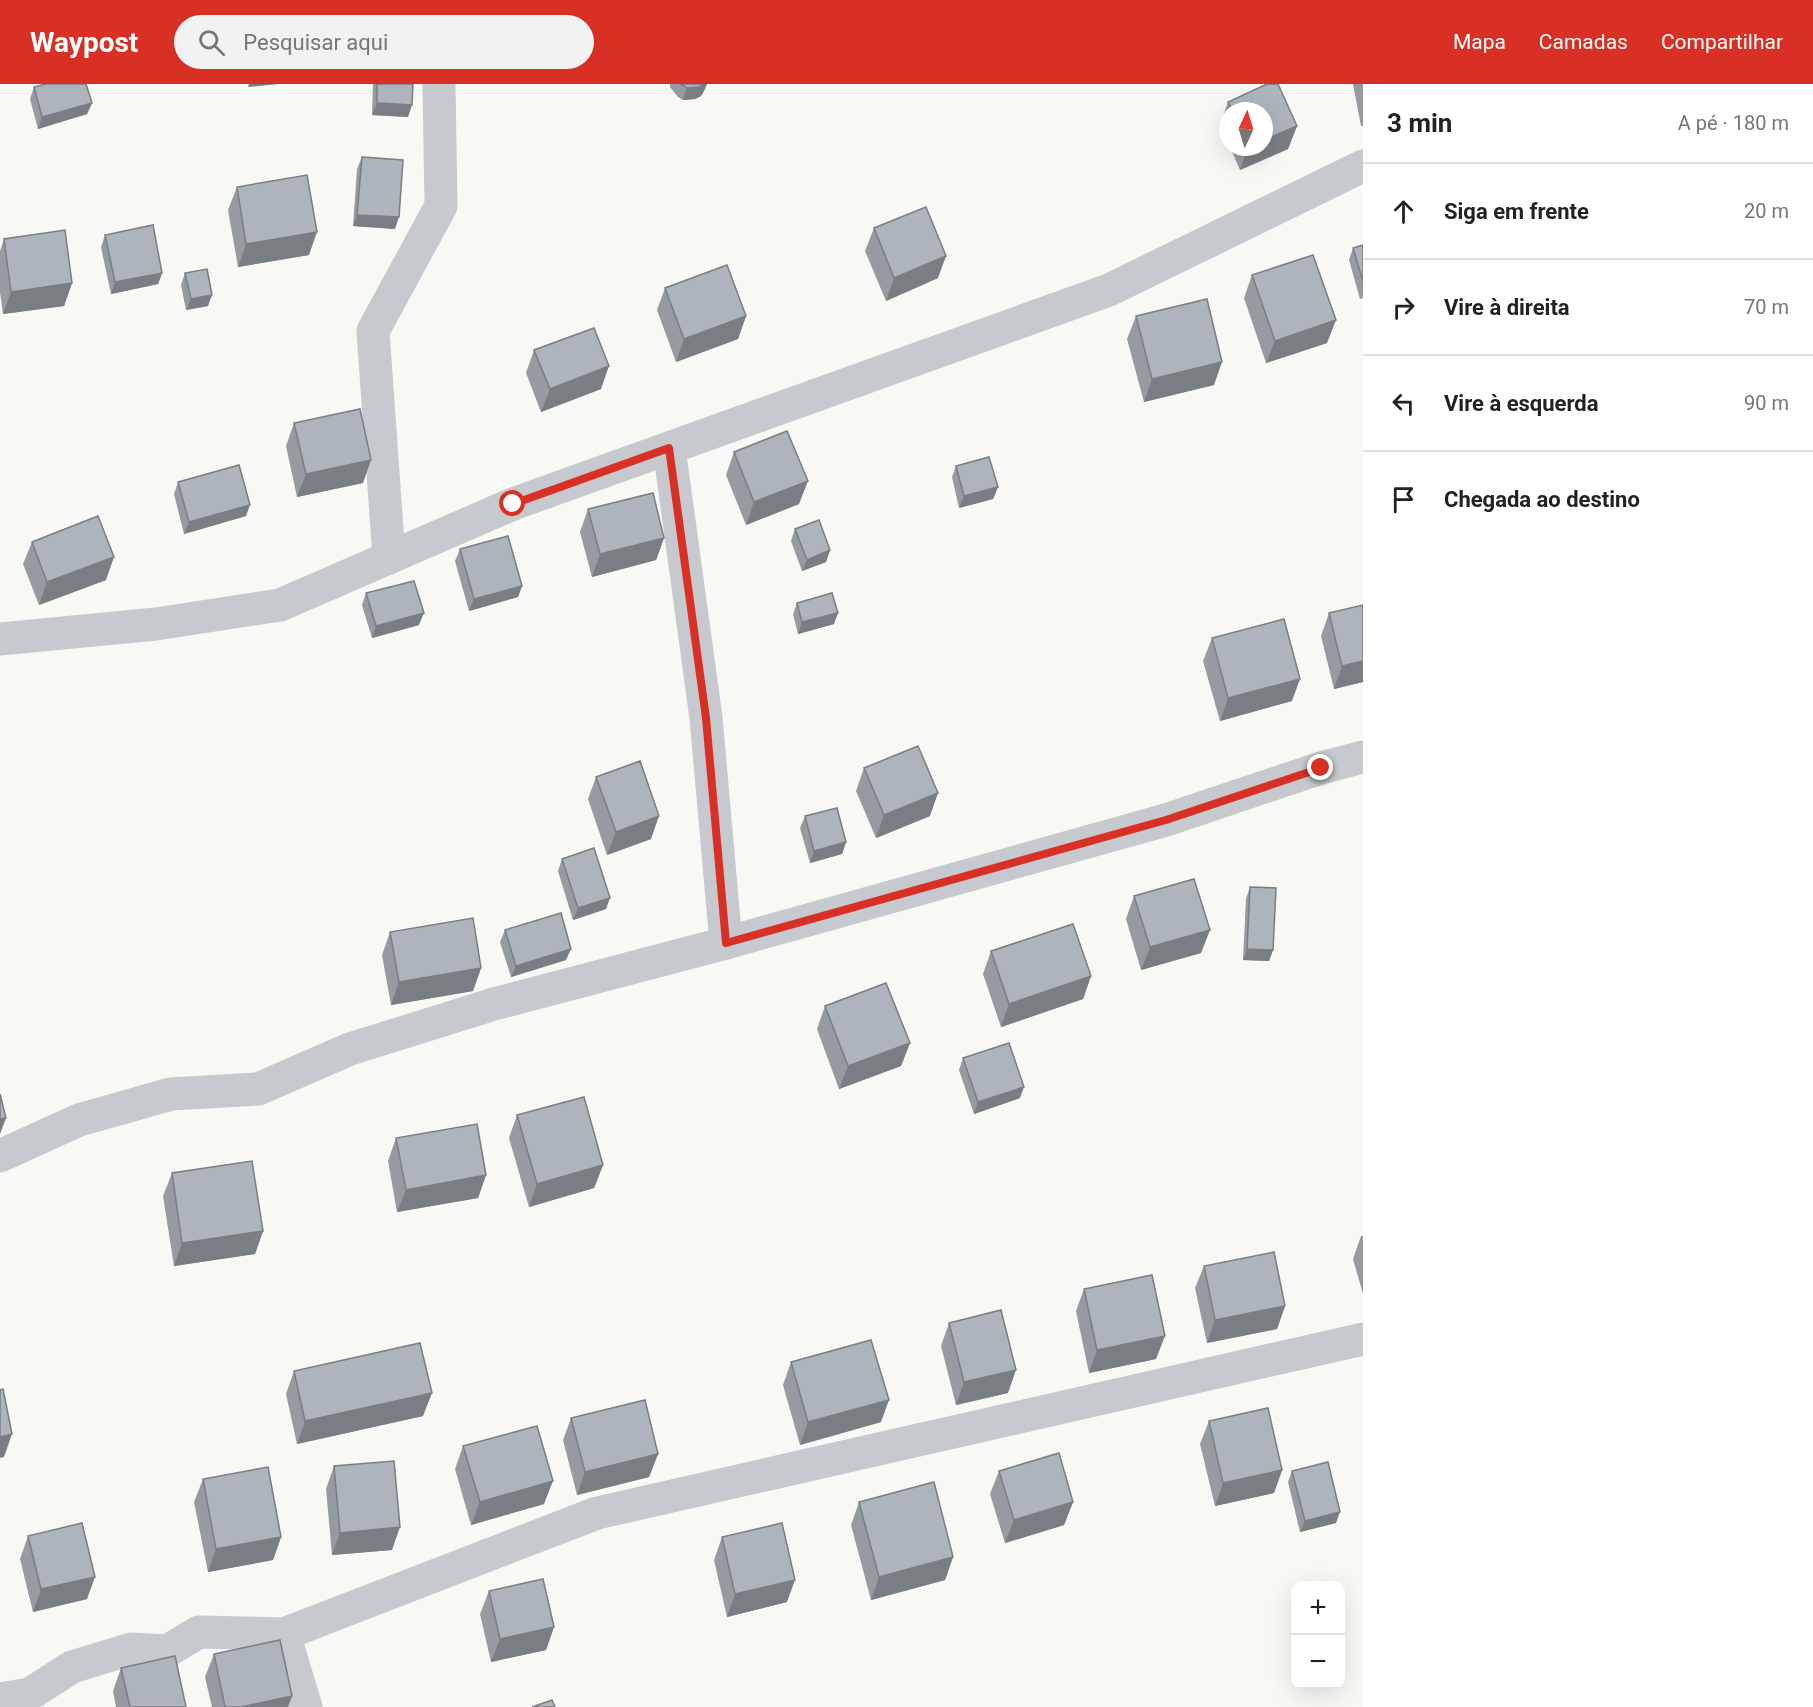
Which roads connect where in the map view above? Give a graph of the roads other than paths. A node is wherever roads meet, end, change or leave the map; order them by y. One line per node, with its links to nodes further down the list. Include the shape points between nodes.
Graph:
1 (439, 84): 4 (street, via 441,206 373,332)
2 (1363, 166): 3 (street, via 1109,290)
3 (669, 448): 4 (street, via 513,504); 7 (street, via 706,718)
4 (389, 558): 5 (street, via 280,605 156,624)
5 (0, 639)
6 (1363, 757): 7 (street, via 1166,820)
7 (726, 943): 8 (street, via 417,1028 350,1049 258,1089 171,1094 79,1120)
8 (0, 1156)
9 (1363, 1340): 10 (street, via 597,1513)
10 (284, 1634): 11 (street, via 199,1632 167,1651 131,1649 72,1667 30,1694); 12 (street)
11 (0, 1699)
12 (306, 1707)

